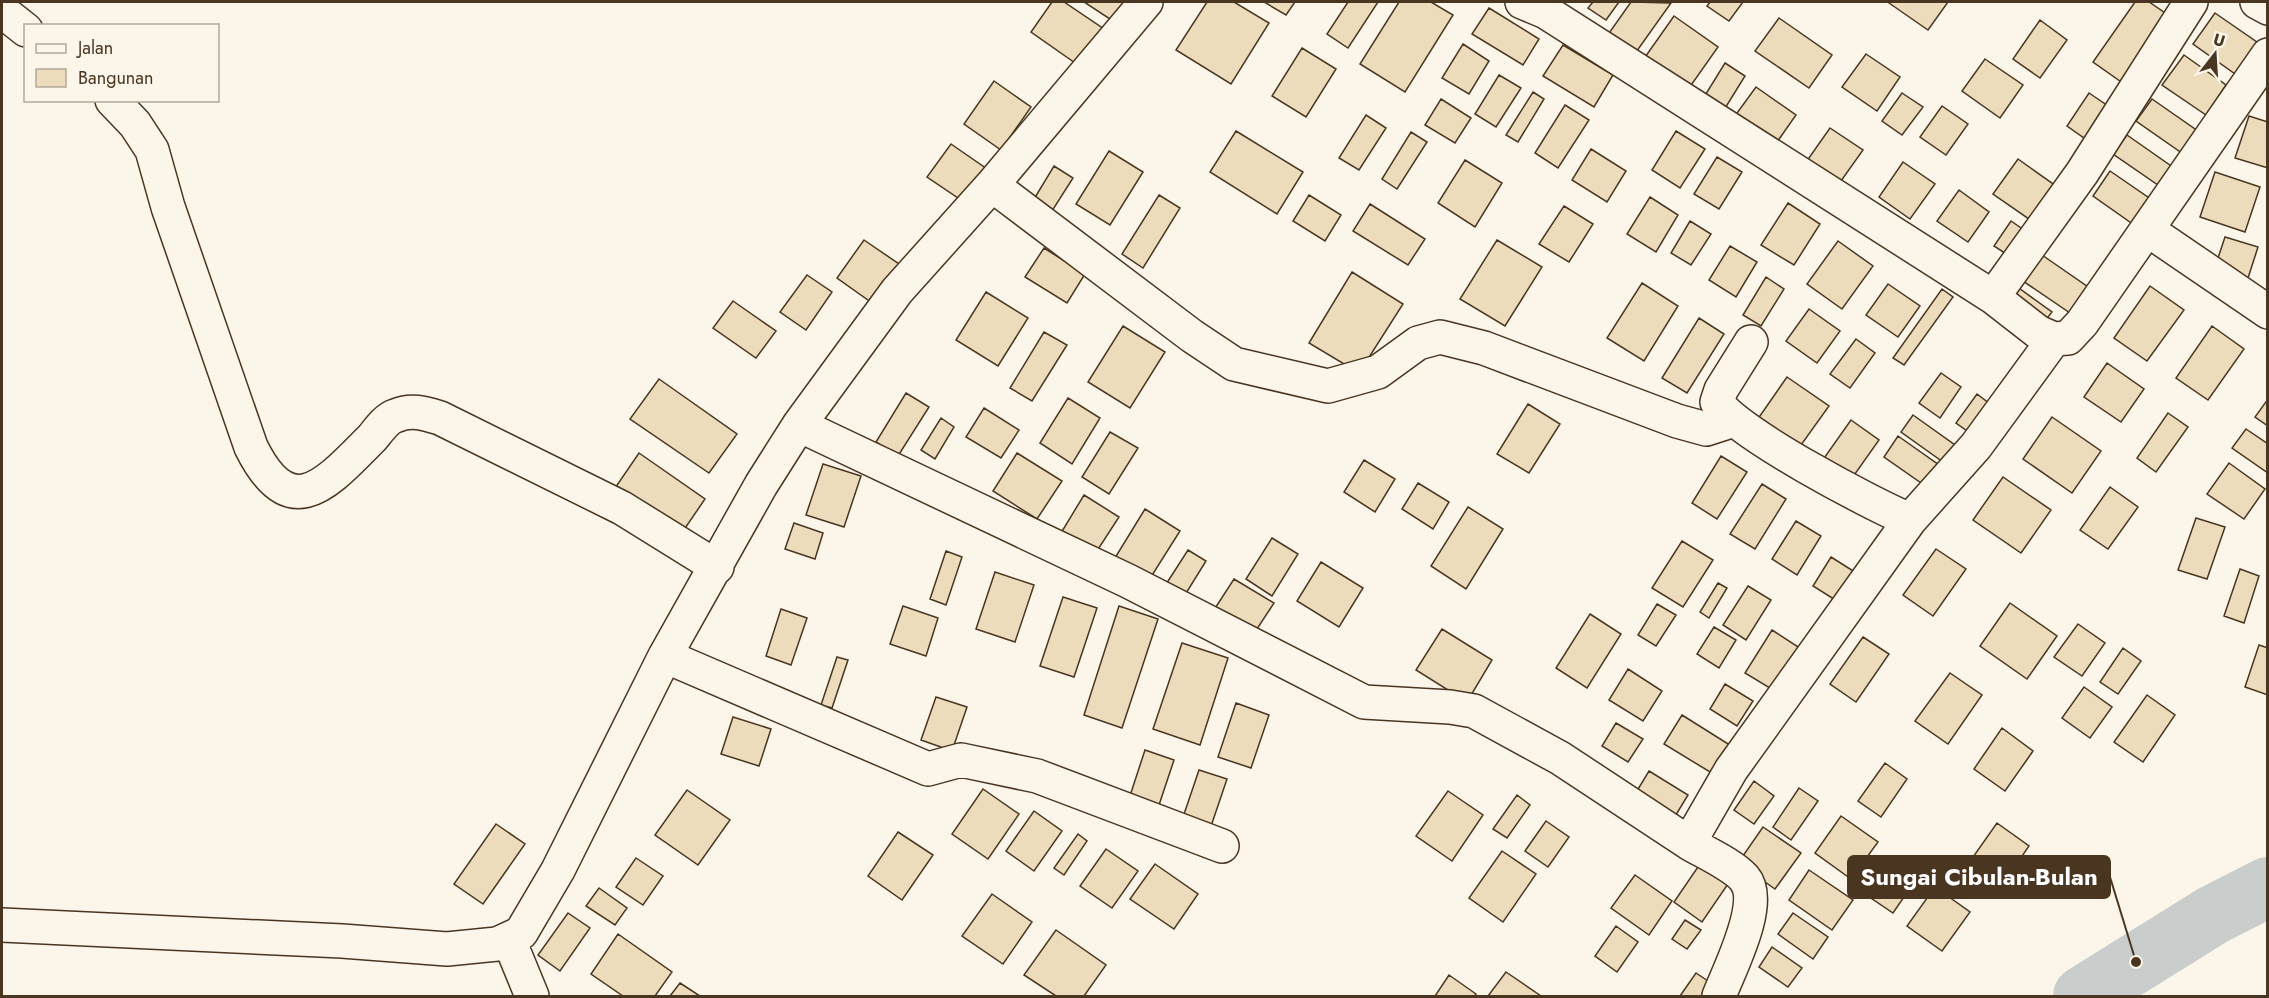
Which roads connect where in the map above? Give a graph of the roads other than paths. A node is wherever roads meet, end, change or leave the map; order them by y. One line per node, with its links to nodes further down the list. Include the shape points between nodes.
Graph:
1 (1146, 2): 10 (street)
2 (1522, 2): 12 (street, via 1566,25)
3 (2191, 2): 12 (street, via 2082,173)
4 (2257, 2): 5 (street)
5 (2268, 9)
6 (2, 10): 7 (street)
7 (24, 28)
8 (2268, 56): 11 (street)
9 (114, 102): 19 (street, via 152,150 251,447 274,482 291,491 309,491 329,481 393,416 413,411 440,417 622,508)
10 (992, 185): 16 (street, via 1234,364 1328,386 1378,372 1418,343 1440,337 1484,348 1677,421 1706,429); 17 (street, via 897,291)
11 (2148, 230): 13 (street); 14 (street, via 2082,323 2068,338)
12 (1993, 297): 14 (street, via 2038,332)
13 (2268, 312)
14 (2054, 339): 18 (street, via 1976,446)
15 (1751, 342): 16 (street, via 1720,390 1717,402)
16 (1734, 420): 18 (street, via 1853,492)
17 (799, 424): 19 (street); 21 (street, via 1128,581 1365,702 1474,711 1560,758)
18 (1910, 520): 21 (street, via 1731,770)
19 (717, 567): 20 (street)
20 (665, 656): 22 (street, via 928,769 961,760 1037,776); 24 (street, via 545,895 521,933)
21 (1689, 843): 26 (street, via 1743,877 1750,888 1751,913)
22 (1222, 846)
23 (2, 925): 24 (street, via 447,949 478,948)
24 (509, 940): 25 (street)
25 (532, 996)
26 (1719, 996)

